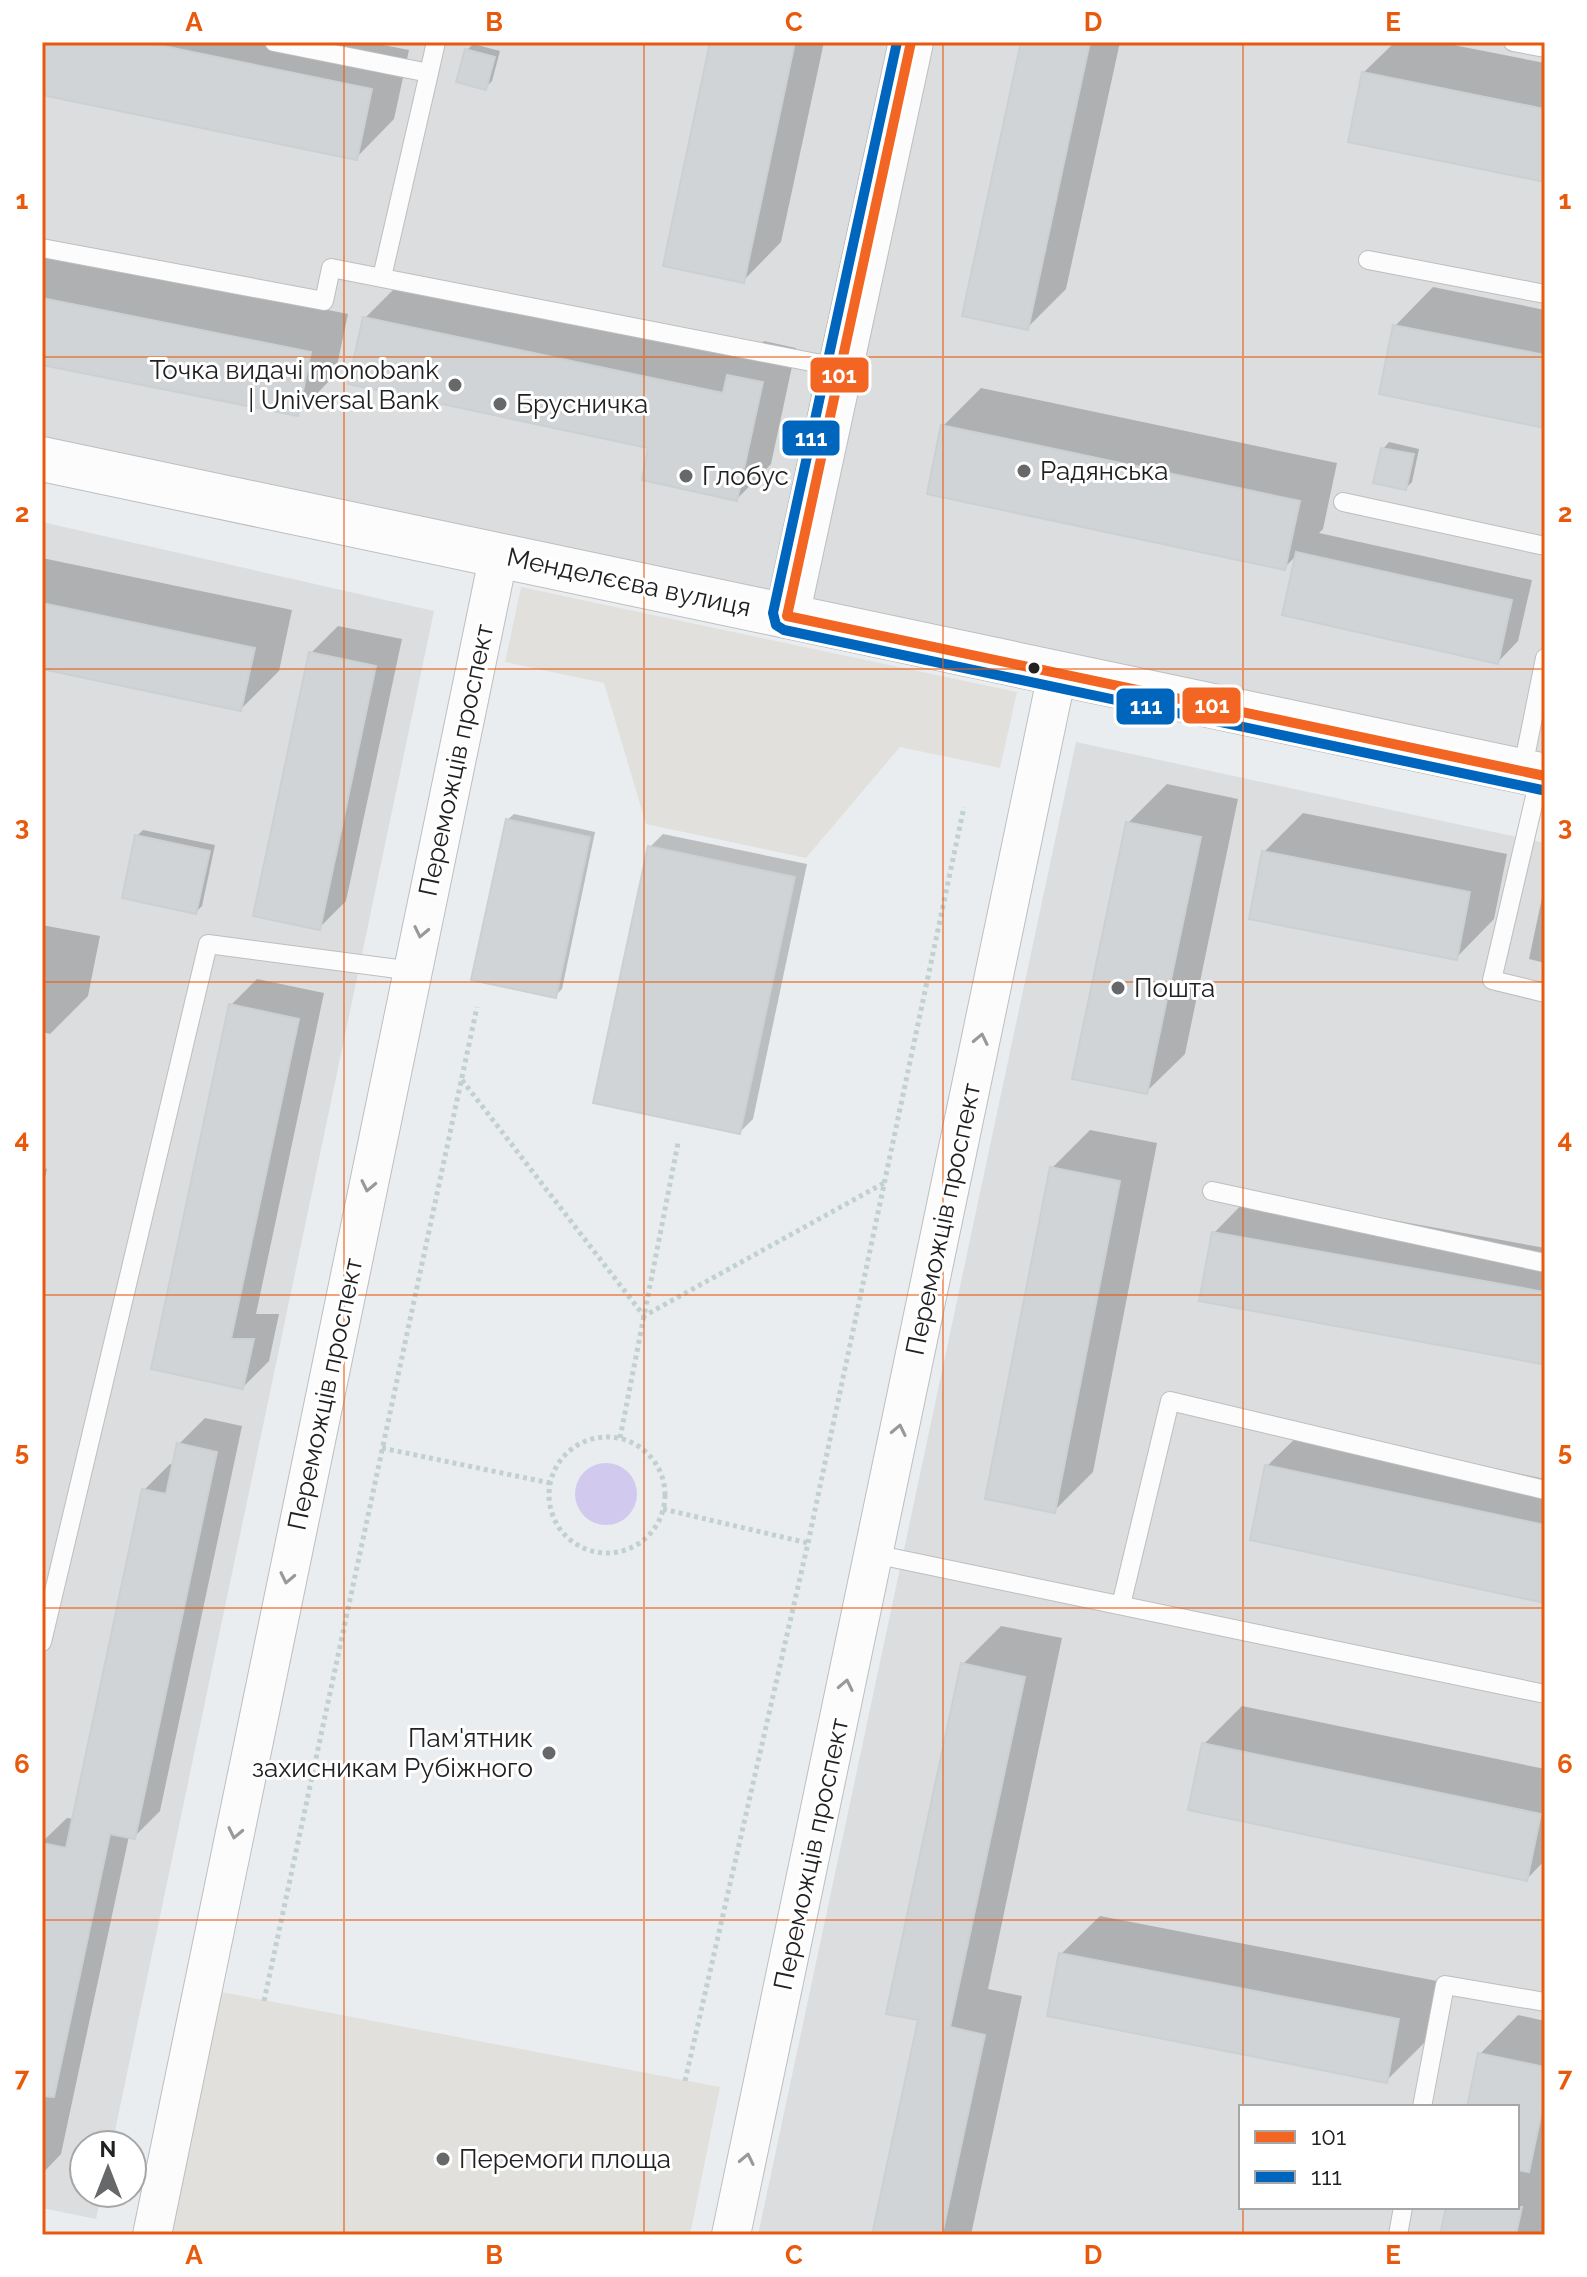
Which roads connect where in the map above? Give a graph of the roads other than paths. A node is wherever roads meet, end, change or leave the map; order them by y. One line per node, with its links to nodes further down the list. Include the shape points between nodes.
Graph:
1 (274, 42): 6 (lane)
2 (436, 42): 6 (lane)
3 (911, 42): 11 (street)
4 (1513, 42): 5 (lane)
5 (1545, 48)
6 (429, 73): 9 (lane)
7 (42, 248): 9 (lane, via 324,301 331,268)
8 (1368, 260): 10 (lane)
9 (382, 277): 11 (lane)
10 (1545, 294)
11 (842, 368): 16 (street)
12 (42, 459): 15 (street, Менделєєва вулиця)
13 (1343, 502): 14 (lane)
14 (1545, 546)
15 (499, 554): 16 (street, Менделєєва вулиця); 20 (street, Переможців проспект, one-way to 20)
16 (787, 616): 18 (street, Менделєєва вулиця)
17 (1545, 658): 19 (lane)
18 (1057, 674): 19 (street, Менделєєва вулиця); 25 (street, Переможців проспект, one-way to 18)
19 (1536, 774): 21 (lane, via 1492,980)
20 (413, 971): 27 (lane, via 208,944); 32 (street, Переможців проспект, one-way to 32)
21 (1545, 993)
22 (1212, 1191): 23 (lane)
23 (1545, 1263)
24 (1545, 1490): 26 (lane, via 1170,1401)
25 (874, 1554): 26 (lane); 33 (street, Переможців проспект, one-way to 25)
26 (1121, 1605): 28 (lane)
27 (42, 1642)
28 (1545, 1694)
29 (1545, 2002): 30 (lane, via 1445,1985)
30 (1422, 2105)
31 (1403, 2209): 34 (lane)
32 (152, 2235)
33 (731, 2235)
34 (1398, 2235)

